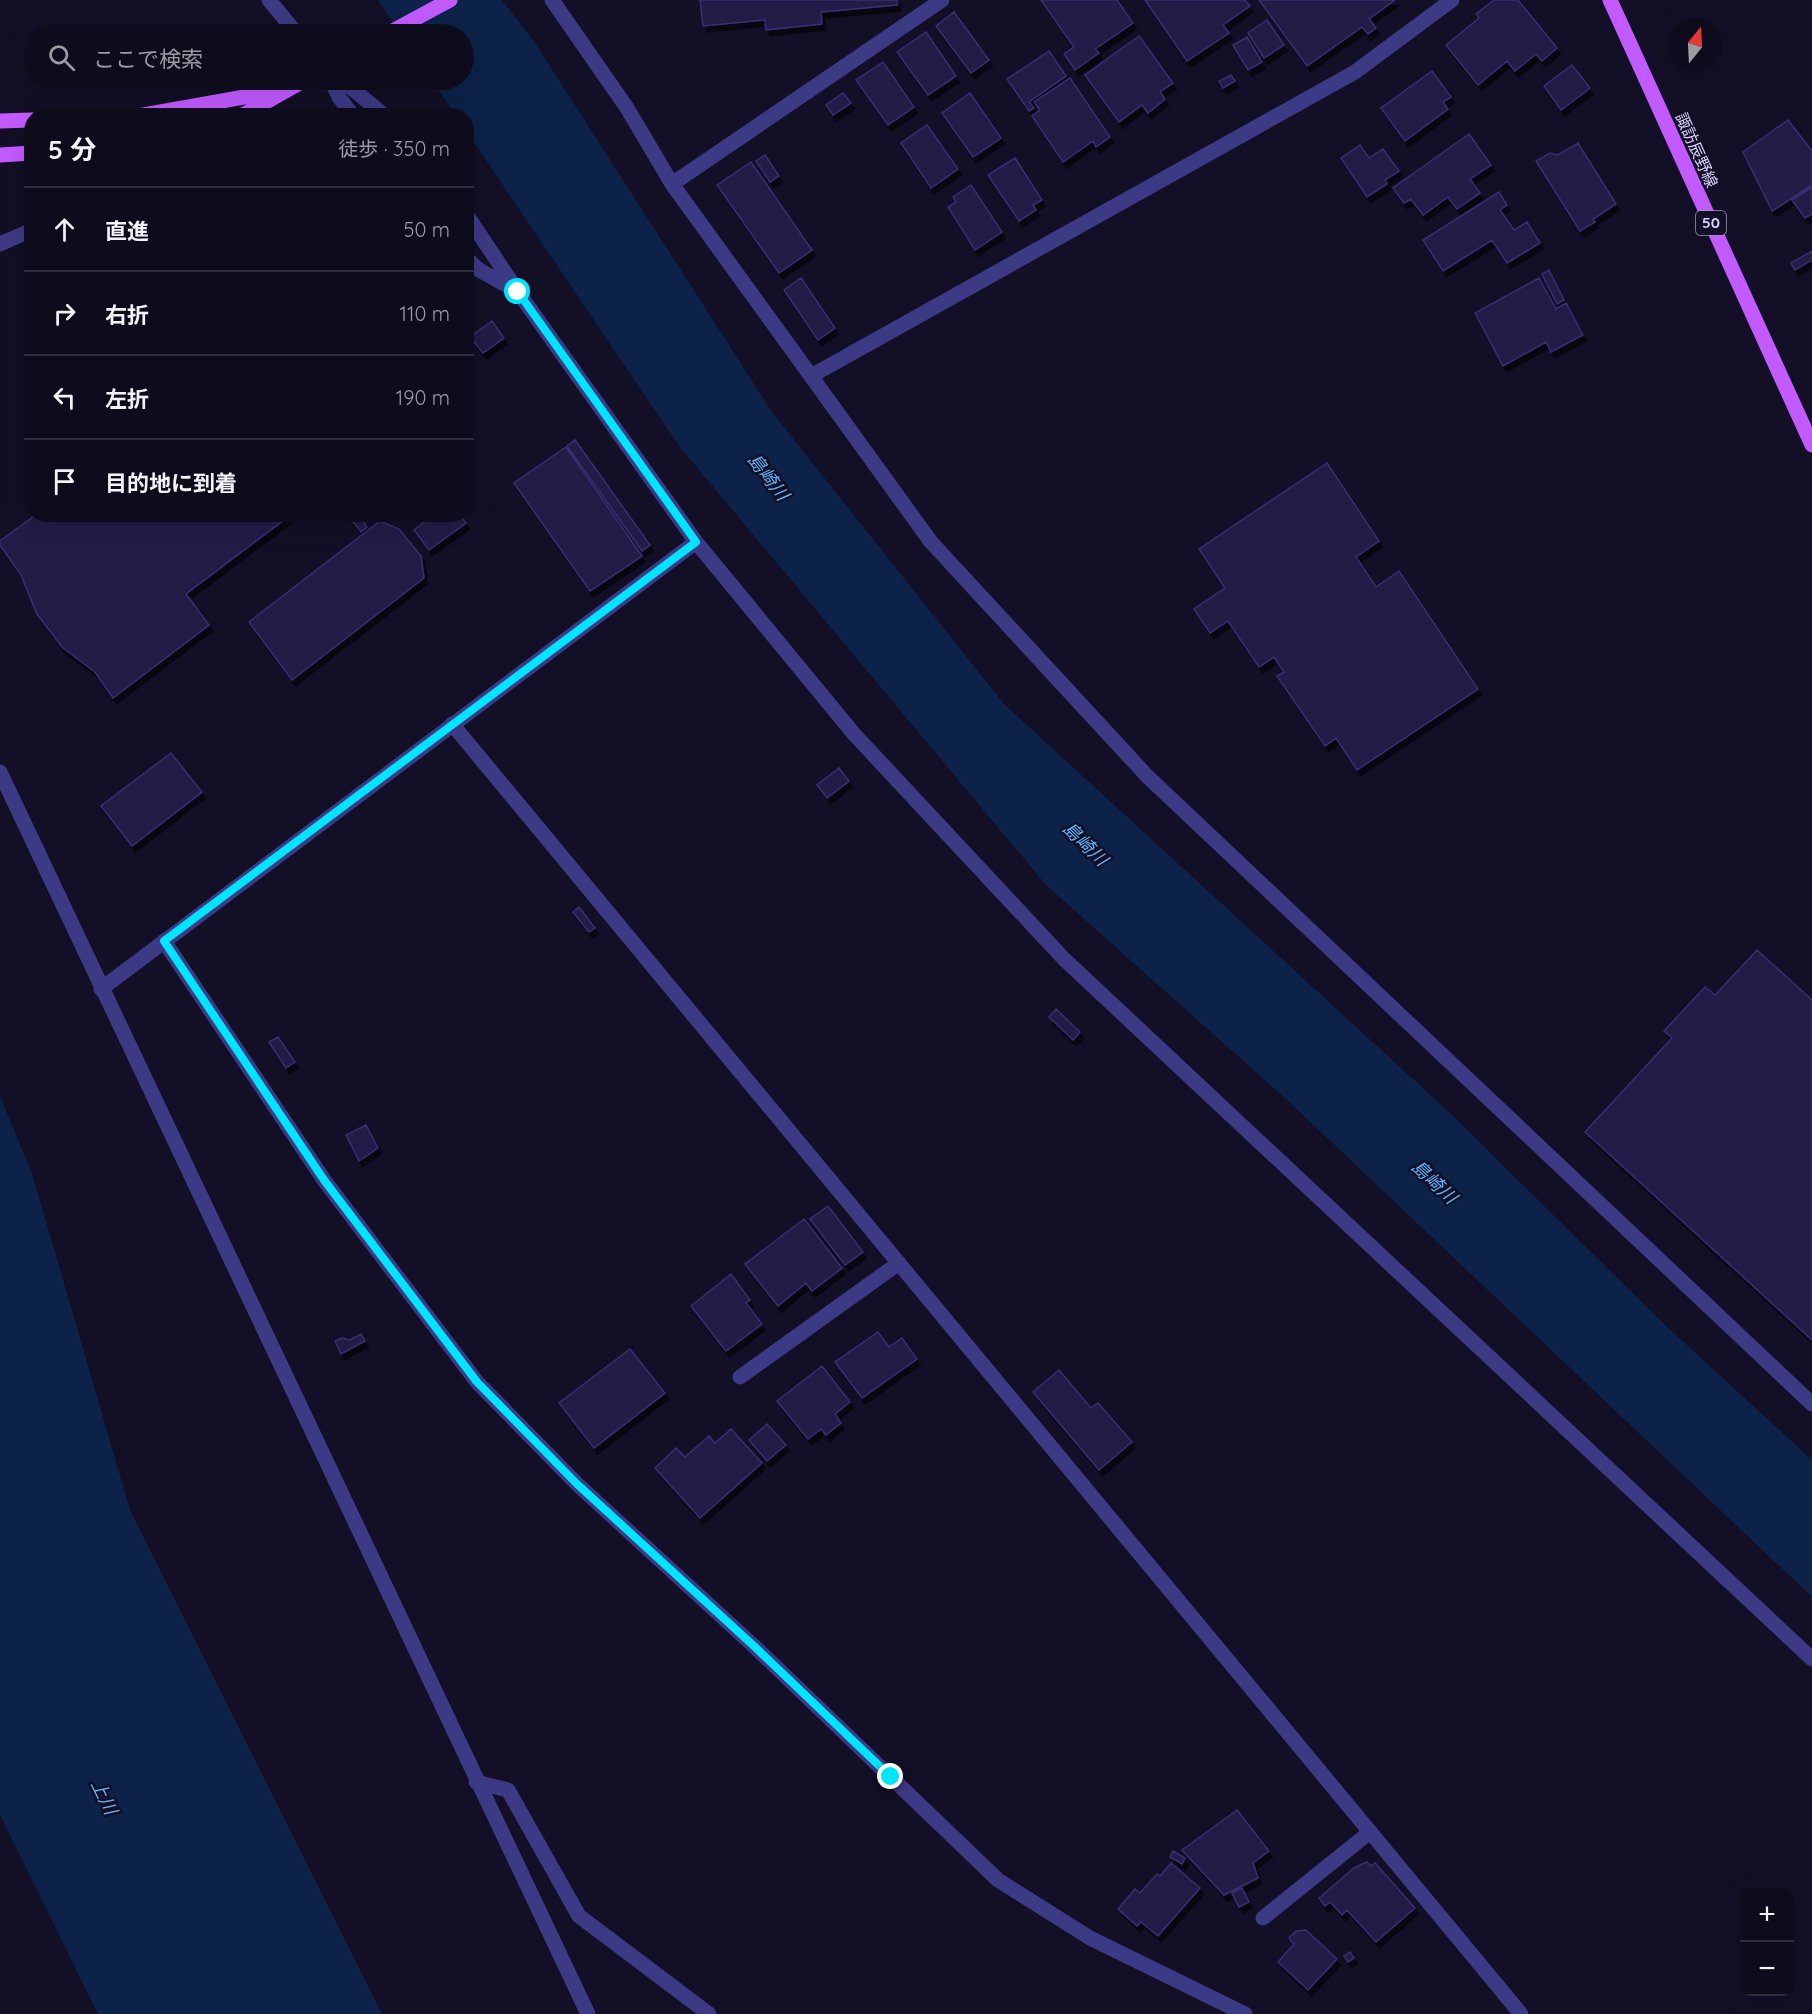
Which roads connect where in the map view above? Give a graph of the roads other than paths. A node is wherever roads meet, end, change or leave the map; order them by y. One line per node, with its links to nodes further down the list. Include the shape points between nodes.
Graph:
1 (269, 0): 7 (street)
2 (450, 0): 8 (main road)
3 (552, 0): 20 (street, via 627,108)
4 (942, 0): 20 (street)
5 (1452, 0): 26 (street, via 1355,72)
6 (1610, 0): 27 (main road, 諏訪辰野線 / 50)
7 (289, 24)
8 (406, 24)
9 (283, 90): 12 (main road); 13 (main road)
10 (336, 90): 14 (street)
11 (354, 90): 15 (street)
12 (183, 108)
13 (254, 108)
14 (347, 108)
15 (375, 108)
16 (24, 120): 17 (main road)
17 (0, 121)
18 (24, 154): 19 (main road)
19 (0, 155)
20 (672, 184): 26 (street)
21 (474, 226): 25 (street)
22 (24, 234): 23 (street)
23 (0, 244)
24 (474, 265): 25 (street)
25 (518, 292): 28 (street)
26 (811, 376): 35 (street, via 931,542 1147,776)
27 (1812, 445)
28 (696, 542): 29 (street); 36 (street, via 855,734 1064,959)
29 (452, 724): 31 (street); 33 (street)
30 (0, 772): 32 (street)
31 (164, 941): 32 (street); 42 (street, via 324,1180 477,1382 577,1484 755,1647 998,1880 1090,1938)
32 (101, 988): 37 (street)
33 (899, 1263): 34 (street); 38 (street)
34 (740, 1377)
35 (1812, 1404)
36 (1812, 1659)
37 (476, 1782): 40 (street); 41 (street, via 508,1790 579,1916)
38 (1370, 1832): 39 (street); 43 (street)
39 (1263, 1918)
40 (588, 2014)
41 (710, 2014)
42 (1245, 2014)
43 (1521, 2014)

